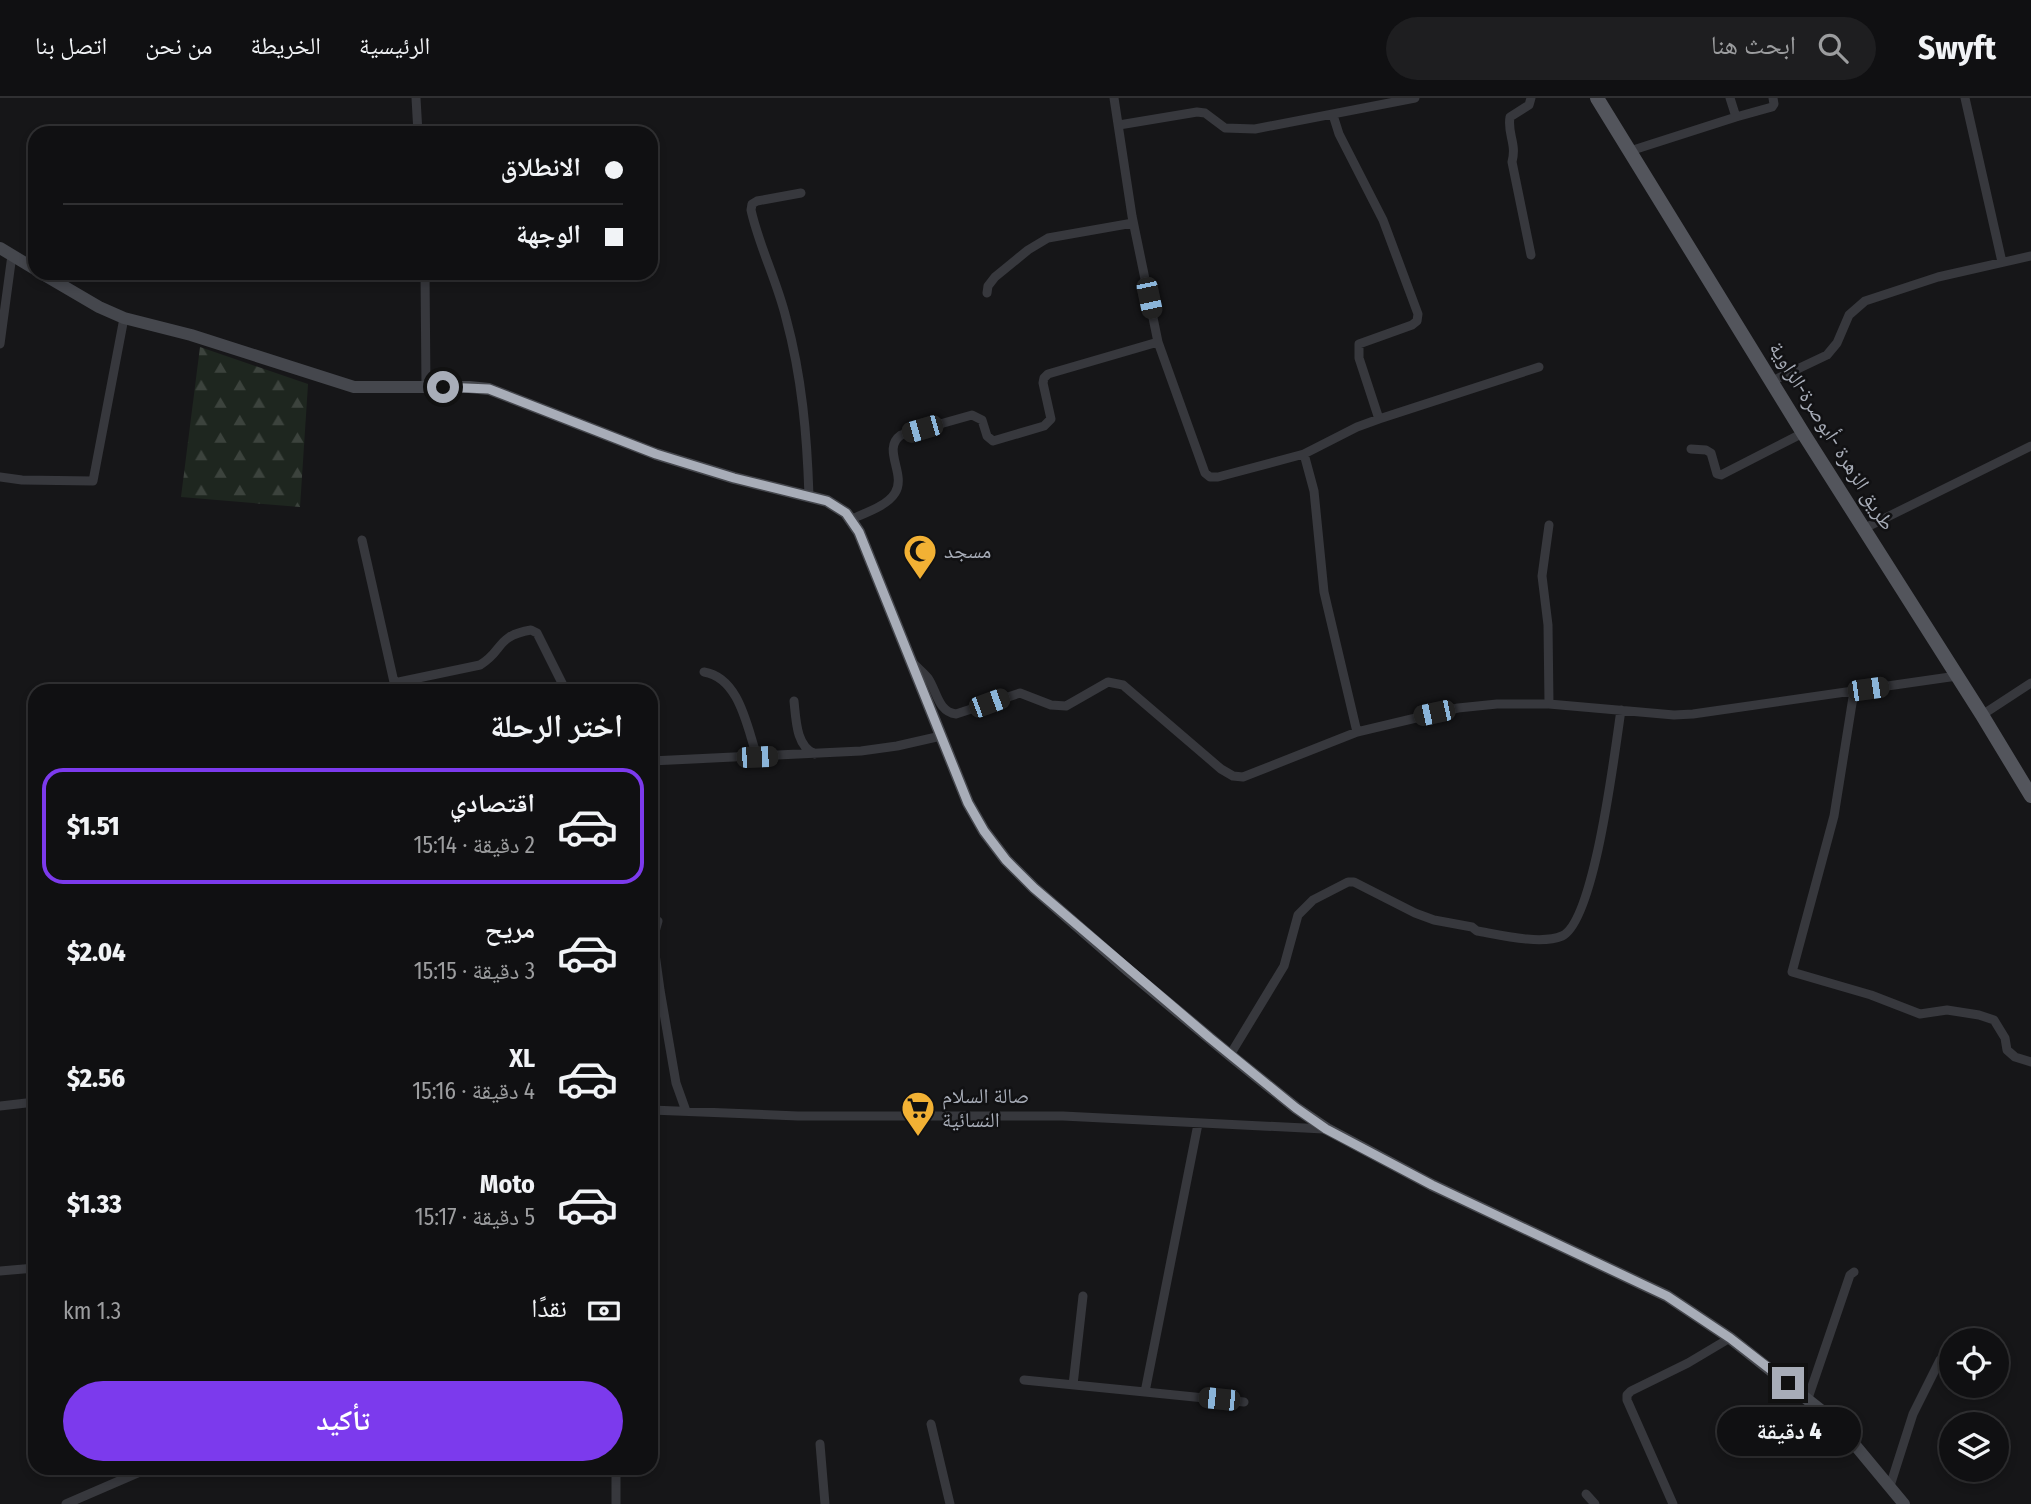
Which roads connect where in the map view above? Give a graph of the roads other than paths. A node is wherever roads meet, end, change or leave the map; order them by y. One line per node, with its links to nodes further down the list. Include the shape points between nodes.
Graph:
1 (416, 98): 12 (street)
2 (1114, 98): 11 (street)
3 (1415, 98): 9 (street)
4 (1531, 98): 18 (street, via 1508,124)
5 (1597, 98): 13 (main road, طريق الزهرة -أبوصرة-الزاوية)
6 (1730, 98): 10 (street)
7 (1773, 98): 10 (street, via 1772,107)
8 (1965, 98): 20 (street)
9 (1333, 115): 11 (street, via 1255,129 1225,128 1197,112); 31 (street, via 1384,220 1418,314 1412,325 1359,344 1359,358)
10 (1736, 117): 13 (street)
11 (1119, 125): 15 (street)
12 (418, 126)
13 (1630, 151): 29 (main road, طريق الزهرة -أبوصرة-الزاوية)
14 (801, 193): 37 (street, via 757,201 751,210 799,370)
15 (1133, 223): 24 (street, via 1048,238 995,277); 26 (street)
16 (0, 248): 17 (main road)
17 (12, 255): 21 (main road); 27 (street)
18 (1531, 255)
19 (2031, 256): 20 (street)
20 (2002, 262): 29 (street, via 1865,301 1849,315 1827,355)
21 (28, 265)
22 (53, 280): 25 (main road)
23 (425, 280): 30 (street)
24 (987, 293)
25 (124, 318): 30 (main road, via 345,385); 36 (street, via 93,481)
26 (1158, 342): 35 (street, via 1210,477); 38 (street, via 1048,374 1043,383 1051,419 1044,426 993,441 982,420 972,415 901,435 892,446 899,477 895,494)
27 (0, 344)
28 (1539, 367): 31 (street)
29 (1772, 381): 32 (main road, طريق الزهرة -أبوصرة-الزاوية)
30 (426, 387): 37 (main road, via 489,389 656,454)
31 (1379, 419): 35 (street)
32 (1803, 433): 34 (street, via 1721,475 1711,453); 40 (main road, طريق الزهرة -أبوصرة-الزاوية)
33 (2031, 446): 40 (street)
34 (1691, 449)
35 (1304, 454): 54 (street, via 1314,491 1324,593)
36 (0, 477)
37 (809, 496): 38 (main road, via 834,505)
38 (852, 519): 42 (main road)
39 (1549, 525): 51 (street, via 1542,576)
40 (1865, 528): 44 (main road, طريق الزهرة -أبوصرة-الزاوية)
41 (362, 540): 45 (street)
42 (911, 662): 54 (street, via 929,680 943,708 956,714 1020,693 1066,706 1115,682 1233,776 1253,775); 55 (main road)
43 (704, 672): 57 (street, via 719,677 737,699)
44 (1957, 676): 49 (street); 53 (main road, طريق الزهرة -أبوصرة-الزاوية)
45 (394, 684)
46 (407, 684): 47 (street, via 480,665 509,636 531,630 537,633)
47 (562, 684)
48 (2031, 684): 53 (street)
49 (1854, 691): 52 (street, via 1693,714); 62 (street, via 1834,816 1791,971 1920,1014 1947,1010 1994,1020 2007,1050)
50 (794, 701): 56 (street, via 803,746)
51 (1549, 704): 52 (street); 54 (street, via 1458,708)
52 (1621, 710): 61 (street, via 1591,881 1574,926 1565,935 1520,938 1477,931 1415,913 1361,884 1348,883 1313,900 1298,915 1284,965)
53 (1982, 715): 59 (main road, طريق الزهرة -أبوصرة-الزاوية)
54 (1357, 732)
55 (941, 736): 56 (street, via 897,746); 61 (main road, via 975,817 1012,867)
56 (817, 754): 57 (street)
57 (757, 757): 58 (street)
58 (658, 761)
59 (2031, 796)
60 (658, 975): 66 (street, via 676,1083)
61 (1230, 1055): 68 (main road)
62 (2031, 1062)
63 (28, 1103): 64 (street)
64 (0, 1106)
65 (658, 1110): 66 (street)
66 (686, 1111): 67 (street, via 797,1116 993,1115)
67 (1198, 1124): 68 (street); 77 (street)
68 (1326, 1129): 73 (main road, via 1432,1185 1667,1296)
69 (28, 1269): 70 (street)
70 (0, 1271)
71 (1854, 1272): 78 (street)
72 (1083, 1296): 76 (street)
73 (1730, 1338): 78 (main road); 91 (street, via 1627,1395)
74 (1939, 1362): 84 (street, via 1913,1414)
75 (1024, 1380): 76 (street)
76 (1073, 1385): 77 (street)
77 (1145, 1392): 79 (street)
78 (1808, 1398): 84 (main road)
79 (1244, 1402)
80 (931, 1424): 89 (street)
81 (820, 1444): 88 (street)
82 (133, 1475): 86 (street)
83 (615, 1475): 87 (street)
84 (1890, 1486): 92 (main road)
85 (1586, 1494): 90 (street)
86 (66, 1504)
87 (617, 1504)
88 (825, 1504)
89 (950, 1504)
90 (1595, 1504)
91 (1673, 1504)
92 (1904, 1504)

